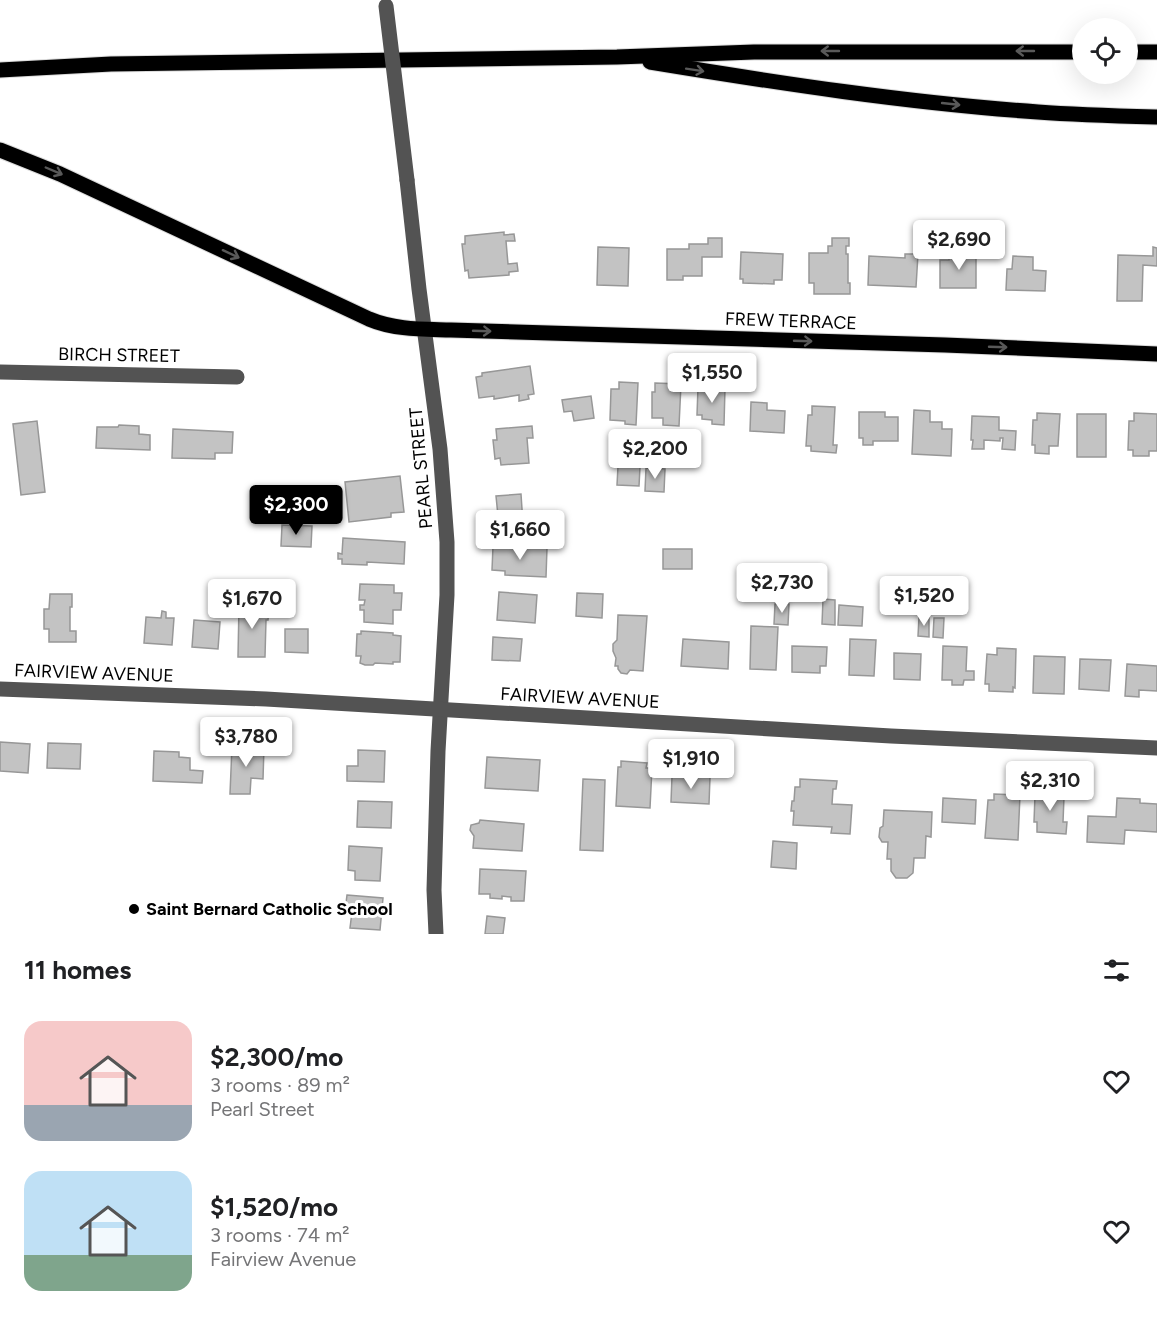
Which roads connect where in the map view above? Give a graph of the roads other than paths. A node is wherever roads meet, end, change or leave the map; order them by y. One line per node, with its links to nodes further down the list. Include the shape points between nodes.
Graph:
1 (386, 3): 9 (street, PEARL STREET, bridge)
2 (1072, 52): 5 (main road, one-way to 5, via 754,52)
3 (1138, 52): 4 (main road)
4 (1157, 52)
5 (617, 57): 6 (main road, via 123,64); 7 (main road, one-way to 7, via 940,103 1041,113)
6 (0, 70)
7 (1157, 117)
8 (0, 150): 9 (main road, FREW TERRACE, one-way to 9, via 60,174 369,319 395,327)
9 (424, 329): 10 (main road, FREW TERRACE, one-way to 10); 14 (street, PEARL STREET, via 440,449 447,542)
10 (1157, 354)
11 (0, 372): 12 (street, BIRCH STREET)
12 (237, 377)
13 (0, 689): 14 (street, FAIRVIEW AVENUE)
14 (441, 709): 15 (street, FAIRVIEW AVENUE); 16 (street, PEARL STREET)
15 (1157, 748)
16 (436, 934)

